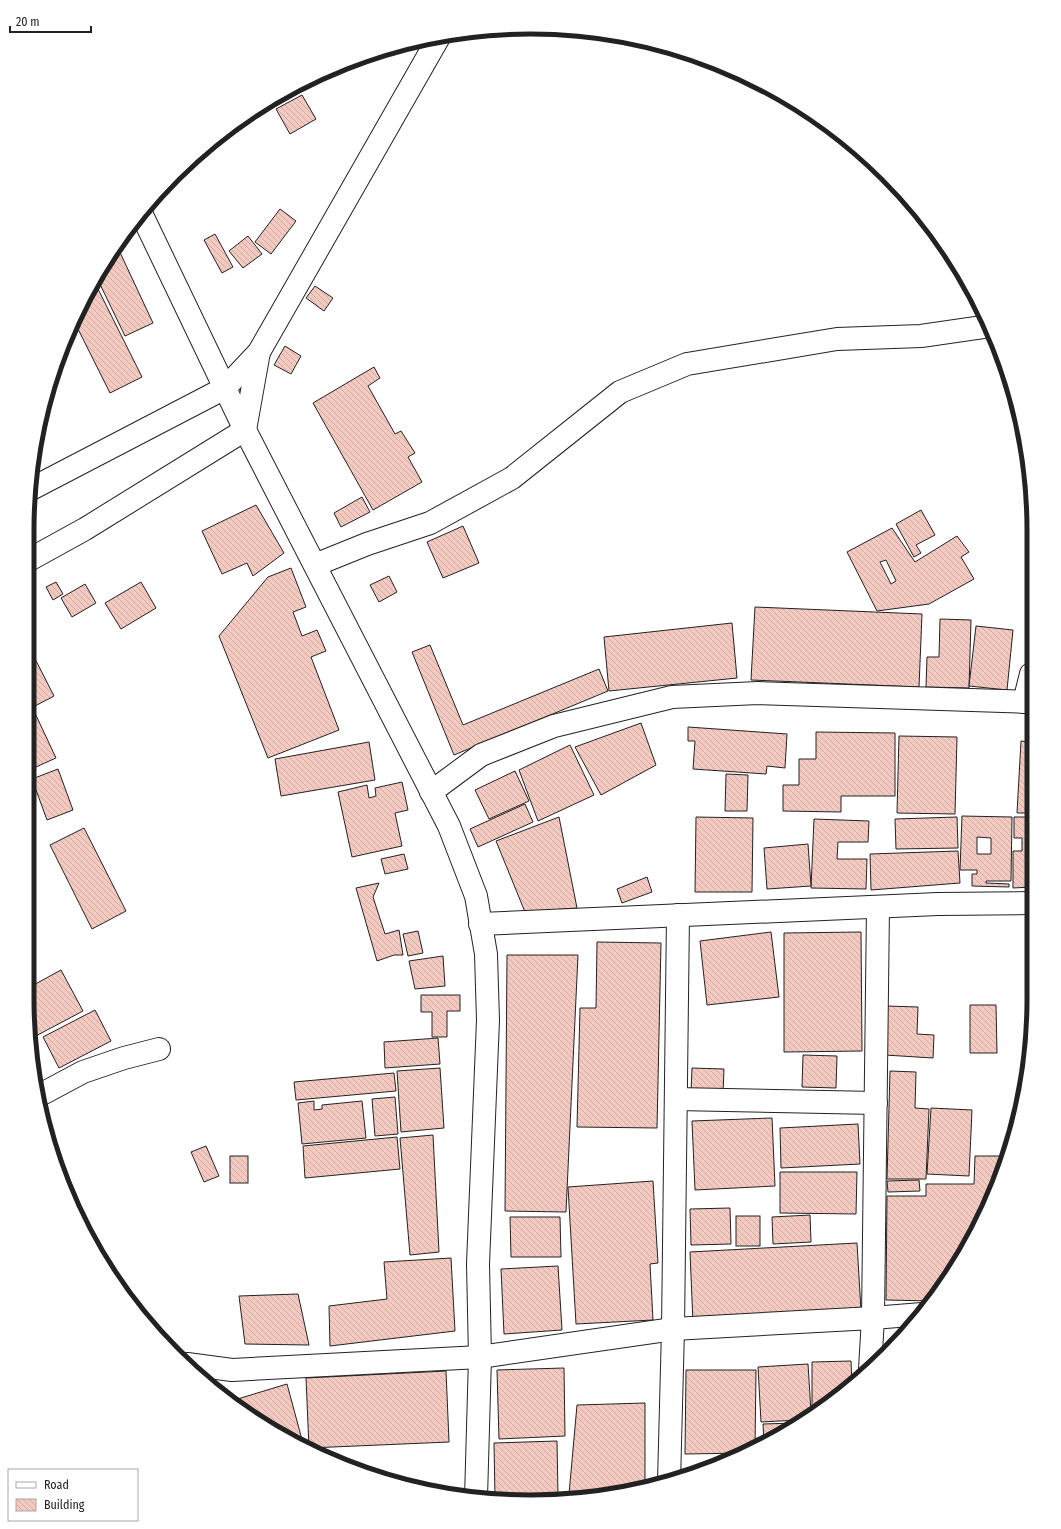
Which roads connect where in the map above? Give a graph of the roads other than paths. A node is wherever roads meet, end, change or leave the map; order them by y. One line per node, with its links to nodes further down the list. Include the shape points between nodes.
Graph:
1 (435, 44): 4 (street)
2 (144, 219): 5 (street)
3 (983, 327): 9 (street, via 921,336 837,339 687,364 620,392 512,478 430,524)
4 (259, 352): 5 (street); 6 (street)
5 (225, 388): 6 (street); 7 (street)
6 (245, 430): 8 (street, via 85,529); 9 (street)
7 (36, 487)
8 (34, 557)
9 (313, 562): 11 (street)
10 (1027, 702): 11 (street, via 758,693 672,697 546,729 480,755)
11 (431, 792): 15 (street, via 449,826 476,896)
12 (1027, 903): 13 (street)
13 (878, 907): 14 (street); 19 (street)
14 (678, 915): 15 (street); 18 (street)
15 (480, 924): 23 (street, via 486,954 488,1020 478,1264)
16 (159, 1049): 17 (street, via 83,1072)
17 (44, 1093)
18 (676, 1099): 19 (street); 22 (street)
19 (876, 1103): 21 (street)
20 (913, 1315): 21 (street)
21 (873, 1318): 22 (street); 24 (street)
22 (673, 1329): 23 (street); 28 (street)
23 (480, 1357): 26 (street, via 298,1368); 29 (street)
24 (870, 1361)
25 (195, 1365): 26 (street)
26 (227, 1369): 27 (street)
27 (209, 1377)
28 (669, 1475)
29 (476, 1492)

